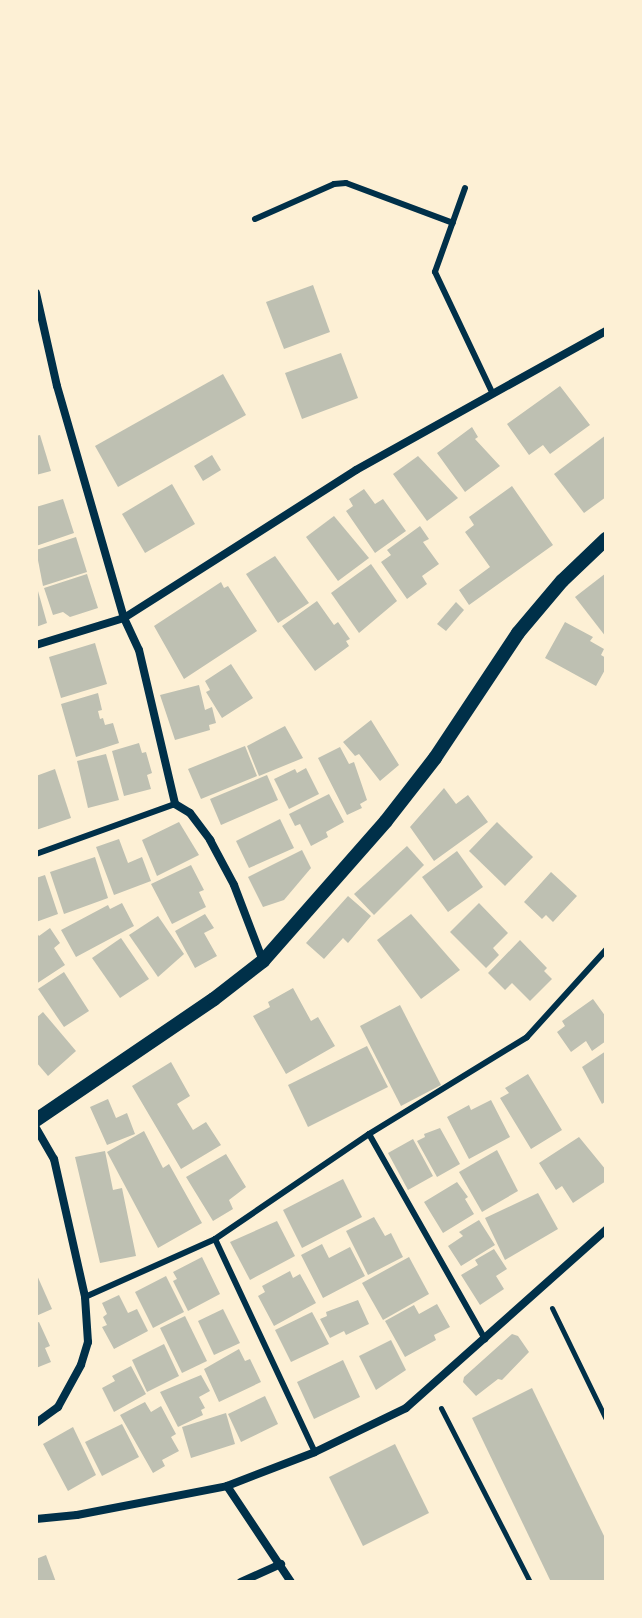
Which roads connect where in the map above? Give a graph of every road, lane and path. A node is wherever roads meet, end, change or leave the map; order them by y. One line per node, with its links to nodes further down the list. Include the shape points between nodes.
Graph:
1 (465, 188): 3 (lane)
2 (255, 219): 3 (lane, via 346,183)
3 (453, 223): 6 (lane, via 435,272)
4 (36, 293): 8 (street, via 57,386)
5 (606, 331): 6 (street)
6 (493, 394): 8 (street, via 356,470)
7 (606, 539): 13 (street, via 518,633 435,758)
8 (124, 618): 9 (street); 10 (street, via 139,650)
9 (36, 645)
10 (175, 804): 11 (lane); 13 (street, via 190,813 210,840)
11 (36, 854)
12 (606, 950): 16 (lane, via 527,1037)
13 (263, 961): 14 (street)
14 (36, 1120)
15 (36, 1128): 20 (street, via 54,1159)
16 (369, 1134): 18 (lane); 21 (lane)
17 (606, 1230): 19 (street)
18 (215, 1239): 20 (lane); 25 (lane)
19 (542, 1288): 21 (street); 23 (path)
20 (85, 1297): 24 (street, via 88,1342 81,1365 58,1407)
21 (485, 1339): 22 (street)
22 (430, 1387): 25 (street, via 406,1408); 31 (path)
23 (606, 1419)
24 (36, 1423)
25 (315, 1452): 26 (street)
26 (227, 1486): 27 (street); 28 (street)
27 (36, 1519)
28 (281, 1564): 29 (street); 30 (street)
29 (241, 1582)
30 (291, 1582)
31 (530, 1582)

